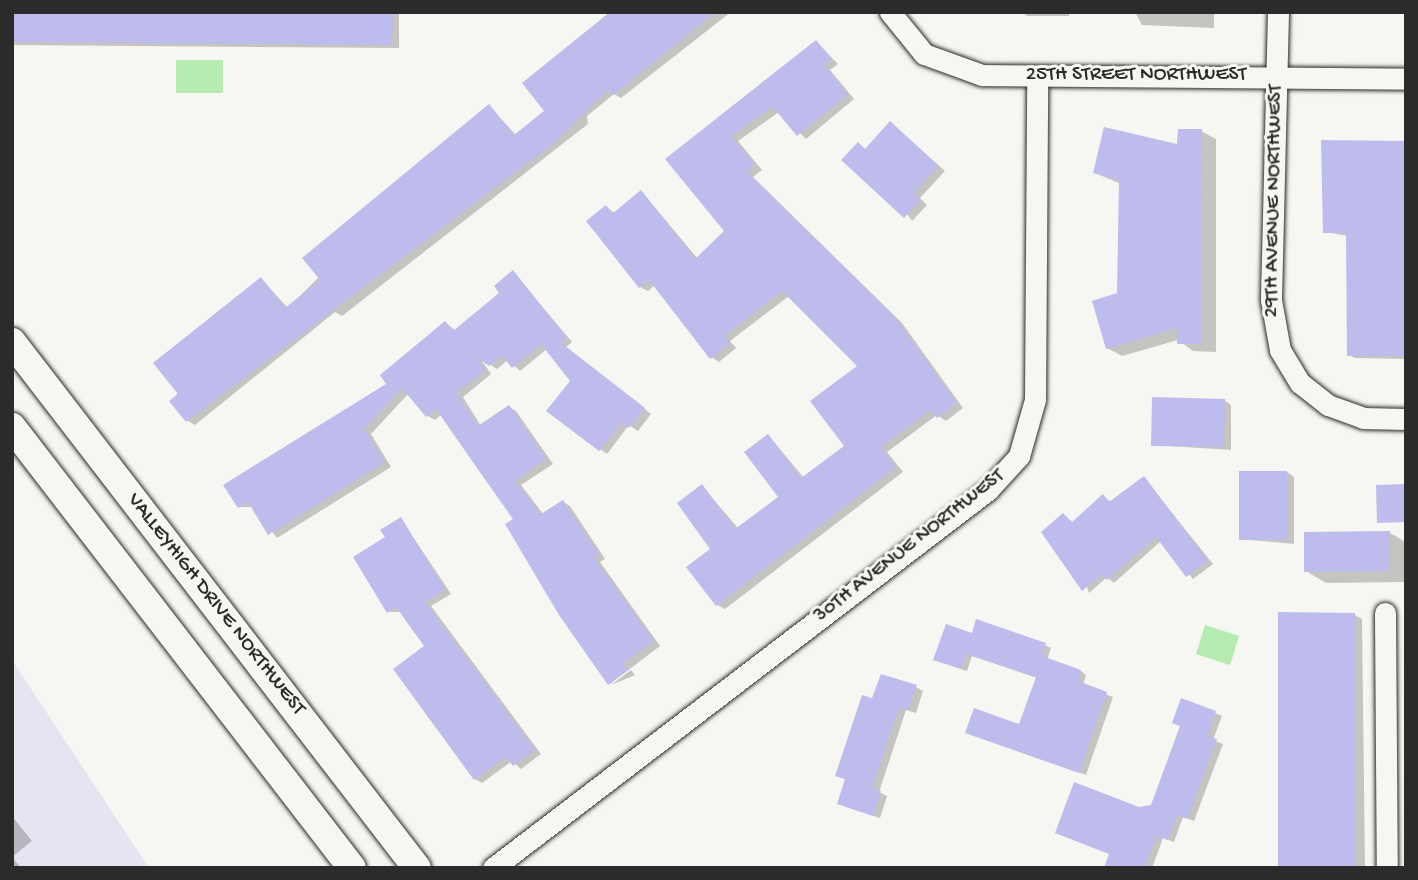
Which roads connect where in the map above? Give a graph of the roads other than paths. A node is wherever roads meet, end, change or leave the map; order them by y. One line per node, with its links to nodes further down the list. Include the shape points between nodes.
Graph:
1 (890, 12): 3 (street, 25TH STREET NORTHWEST, via 943,66 982,75)
2 (1278, 12): 4 (street, 29TH AVENUE NORTHWEST)
3 (1037, 76): 4 (street, 25TH STREET NORTHWEST); 13 (street, 30TH AVENUE NORTHWEST, via 1035,400 1019,456 970,505)
4 (1277, 77): 5 (street, 25TH STREET NORTHWEST); 7 (street, 29TH AVENUE NORTHWEST, via 1272,320 1279,350 1300,383 1349,415)
5 (1406, 79)
6 (12, 342): 12 (main road, VALLEYHIGH DRIVE NORTHWEST)
7 (1406, 419)
8 (12, 427): 11 (main road)
9 (1385, 613): 10 (street)
10 (1396, 730): 14 (street)
11 (352, 868)
12 (417, 868)
13 (494, 868)
14 (1387, 868)

